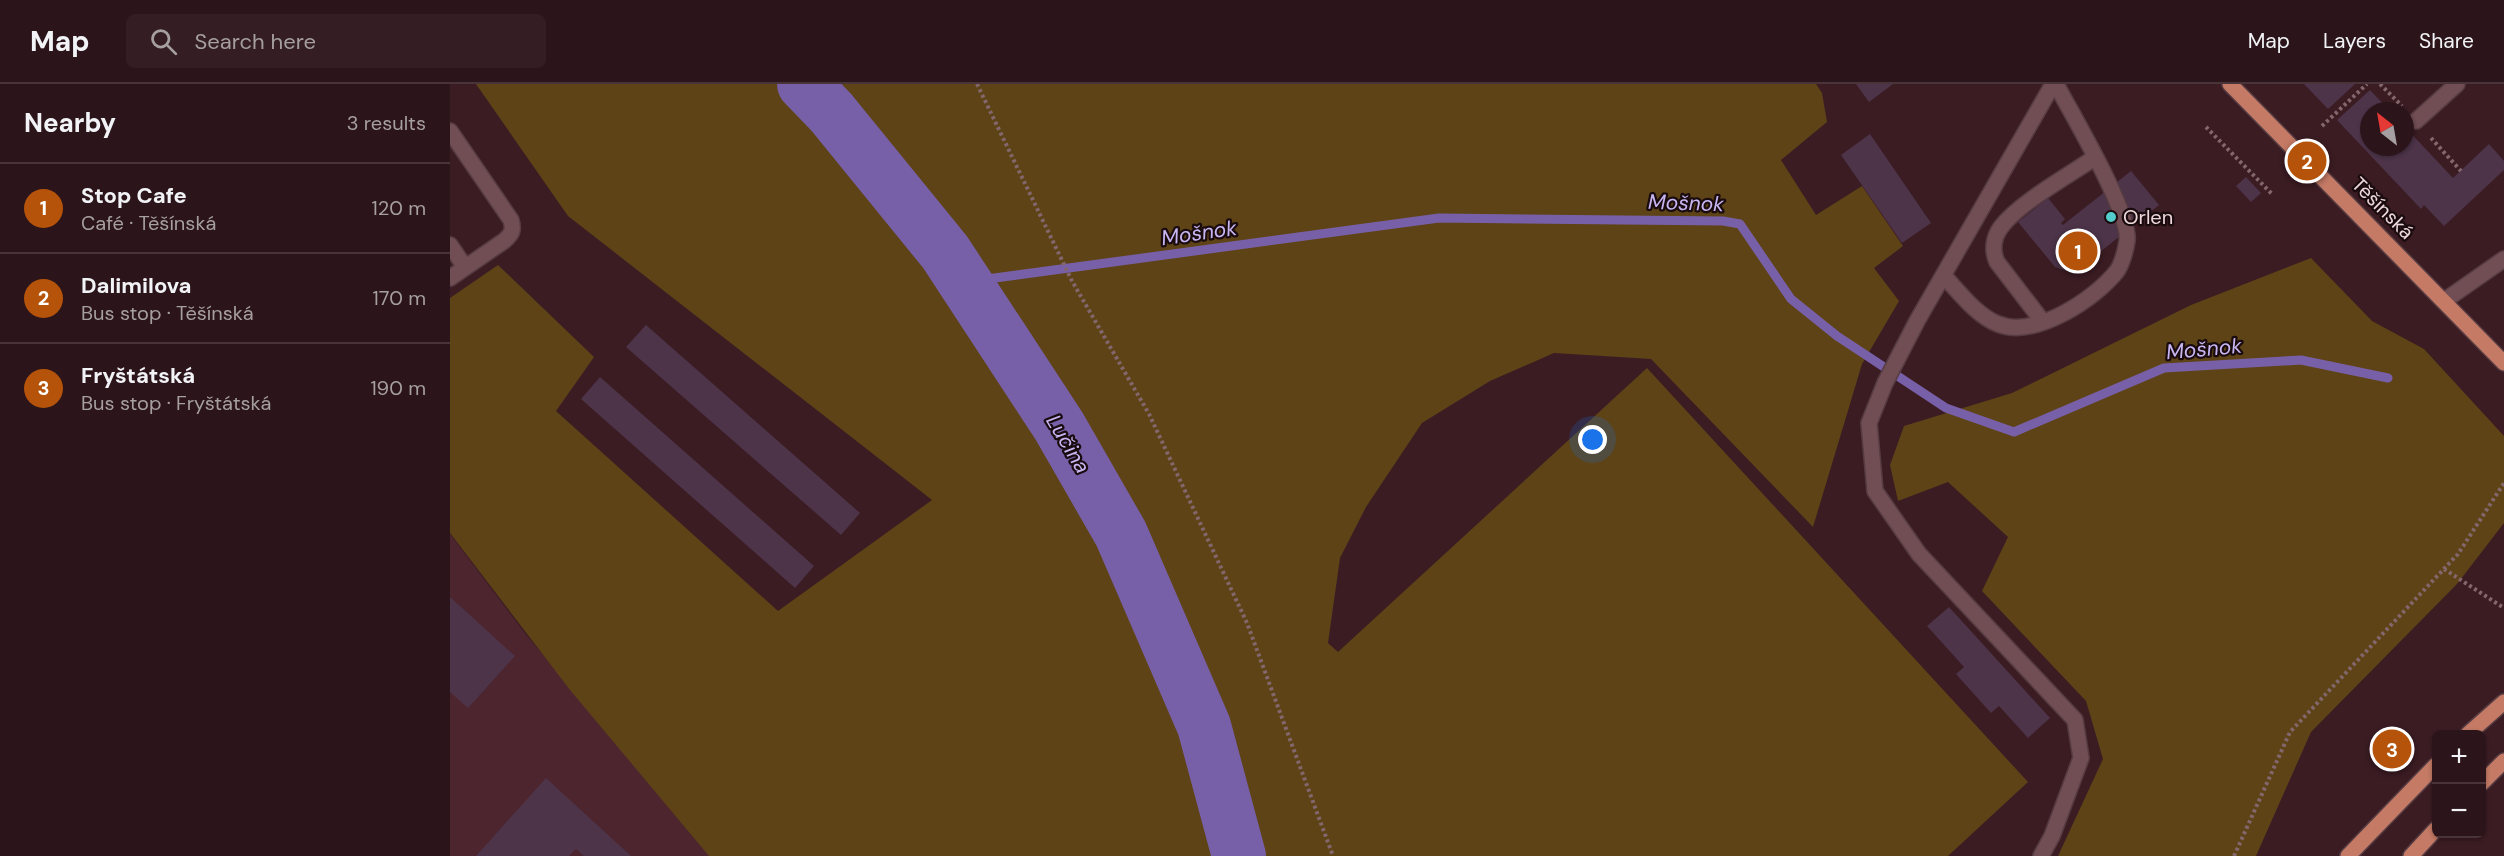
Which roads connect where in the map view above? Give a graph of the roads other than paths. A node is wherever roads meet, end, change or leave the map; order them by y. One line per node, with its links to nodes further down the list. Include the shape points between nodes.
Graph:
1 (2054, 84): 6 (street); 10 (street)
2 (2230, 84): 12 (main road, Těšínská)
3 (2457, 84): 4 (street)
4 (2416, 122)
5 (450, 131): 9 (street, via 513,228 504,241)
6 (2094, 158): 13 (street, via 2118,205 2128,239 2118,269 2091,294); 13 (street, via 2015,213 1994,241 1997,262)
7 (450, 245): 9 (street)
8 (2504, 259): 12 (street)
9 (465, 267): 11 (street)
10 (1944, 276): 13 (street, via 1977,310 1999,325 2029,328); 21 (street, via 1896,359 1869,423 1875,491 1919,554 2075,720 2081,758)
11 (450, 278)
12 (2444, 300): 14 (main road, Těšínská)
13 (2043, 322)
14 (2504, 363)
15 (2504, 702): 16 (main road)
16 (2473, 730)
17 (2504, 761): 19 (main road)
18 (2432, 769): 22 (main road)
19 (2486, 778)
20 (2432, 833): 23 (main road)
21 (2041, 856)
22 (2348, 856)
23 (2411, 856)

